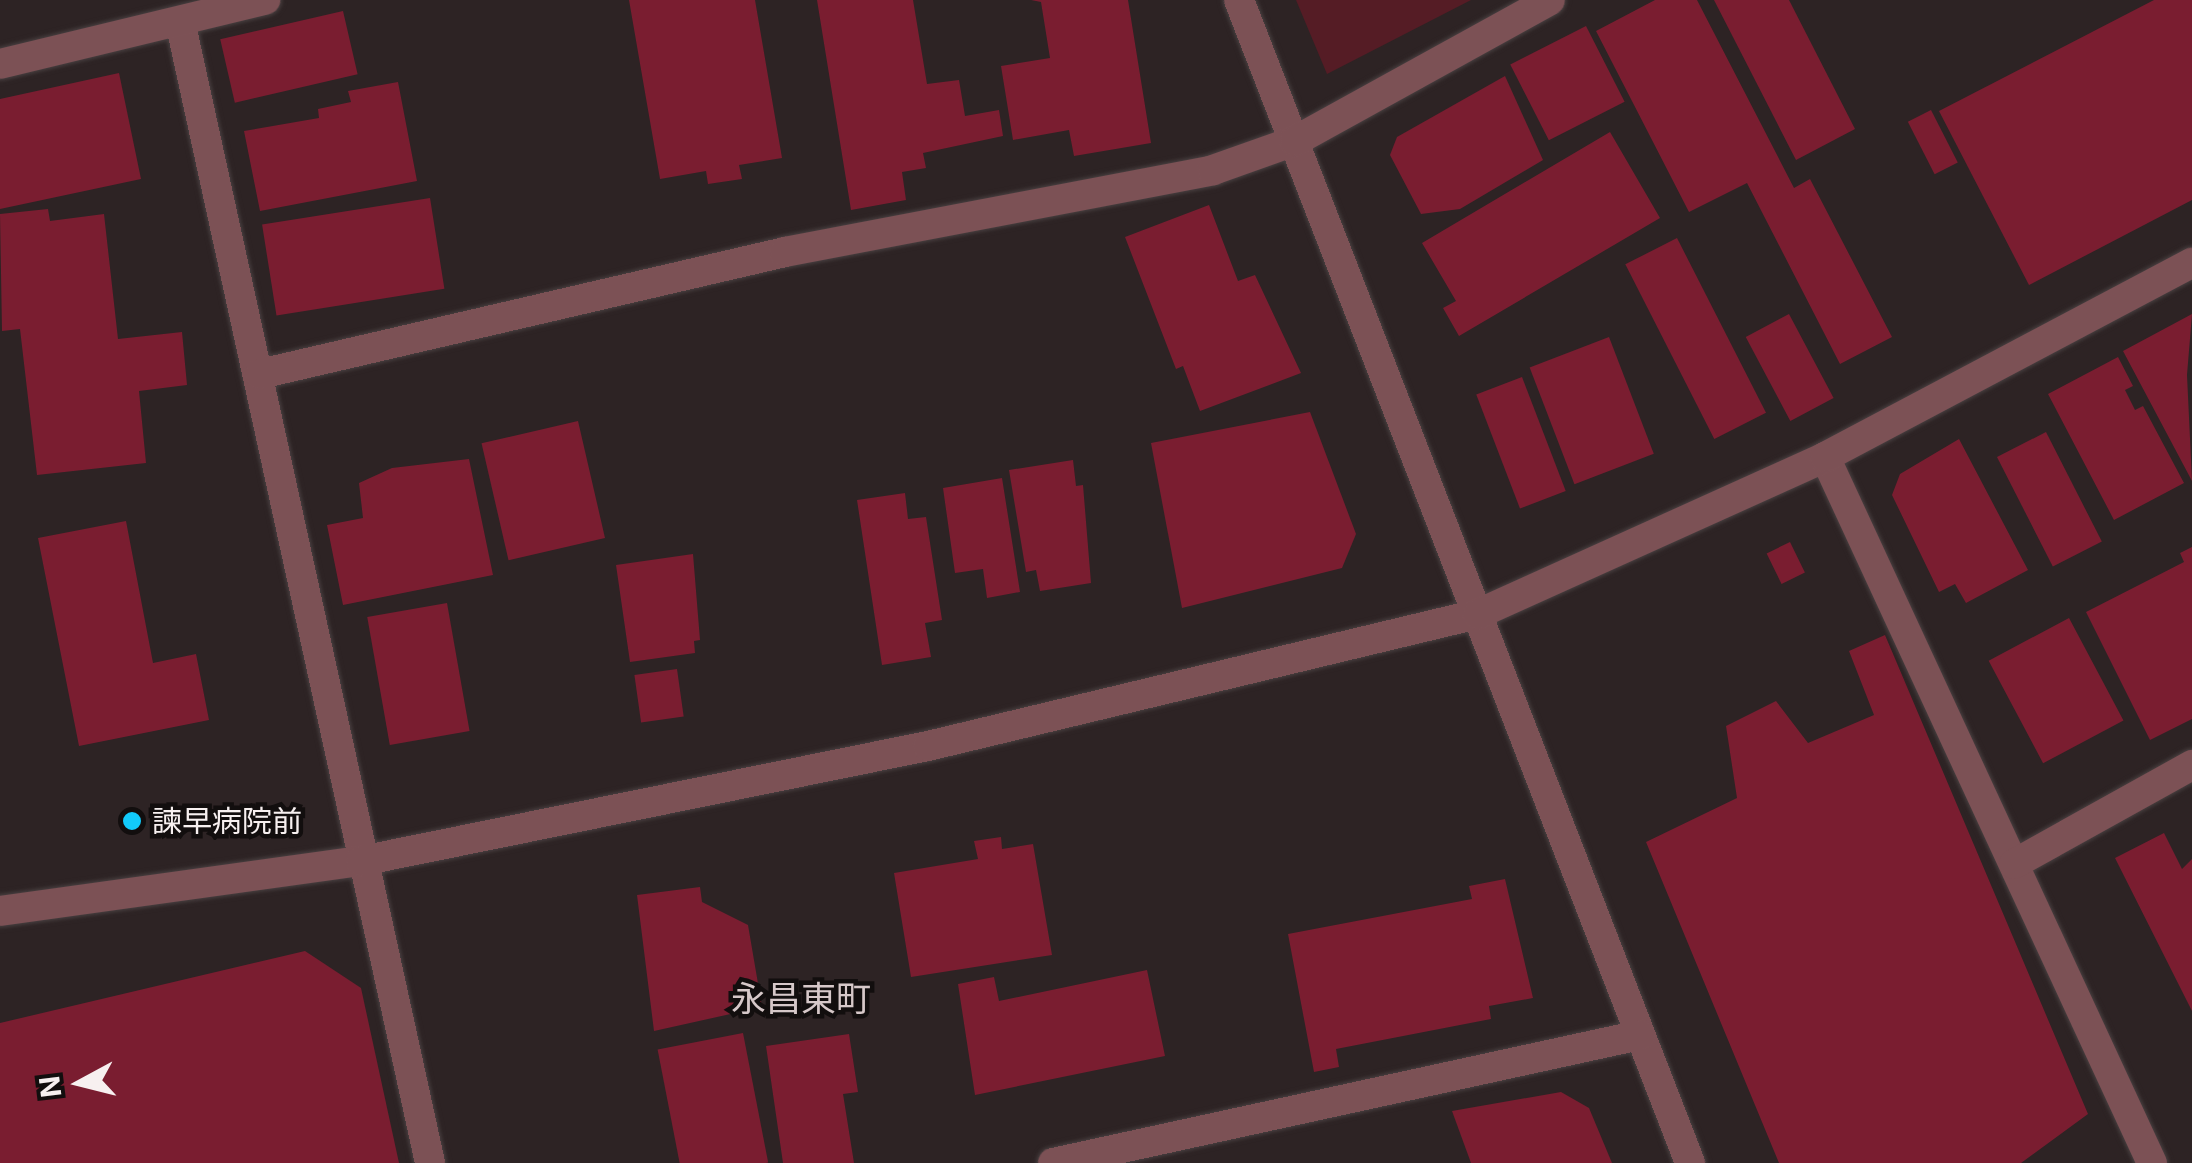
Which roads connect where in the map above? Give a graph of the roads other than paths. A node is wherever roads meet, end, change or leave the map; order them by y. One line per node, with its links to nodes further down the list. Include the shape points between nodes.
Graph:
1 (265, 0): 4 (street)
2 (1238, 0): 6 (street)
3 (1550, 0): 6 (street)
4 (180, 22): 5 (street); 8 (street)
5 (0, 64)
6 (1295, 141): 8 (street, via 1213,170 785,252); 10 (street)
7 (2192, 263): 9 (street)
8 (260, 374): 12 (street)
9 (1825, 457): 10 (street); 13 (street)
10 (1478, 614): 12 (street, via 928,746); 15 (street)
11 (2192, 765): 13 (street)
12 (360, 860): 14 (street); 16 (street)
13 (2014, 864): 19 (street)
14 (0, 911)
15 (1640, 1034): 17 (street); 18 (street)
16 (430, 1163)
17 (1054, 1163)
18 (1690, 1163)
19 (2152, 1163)

